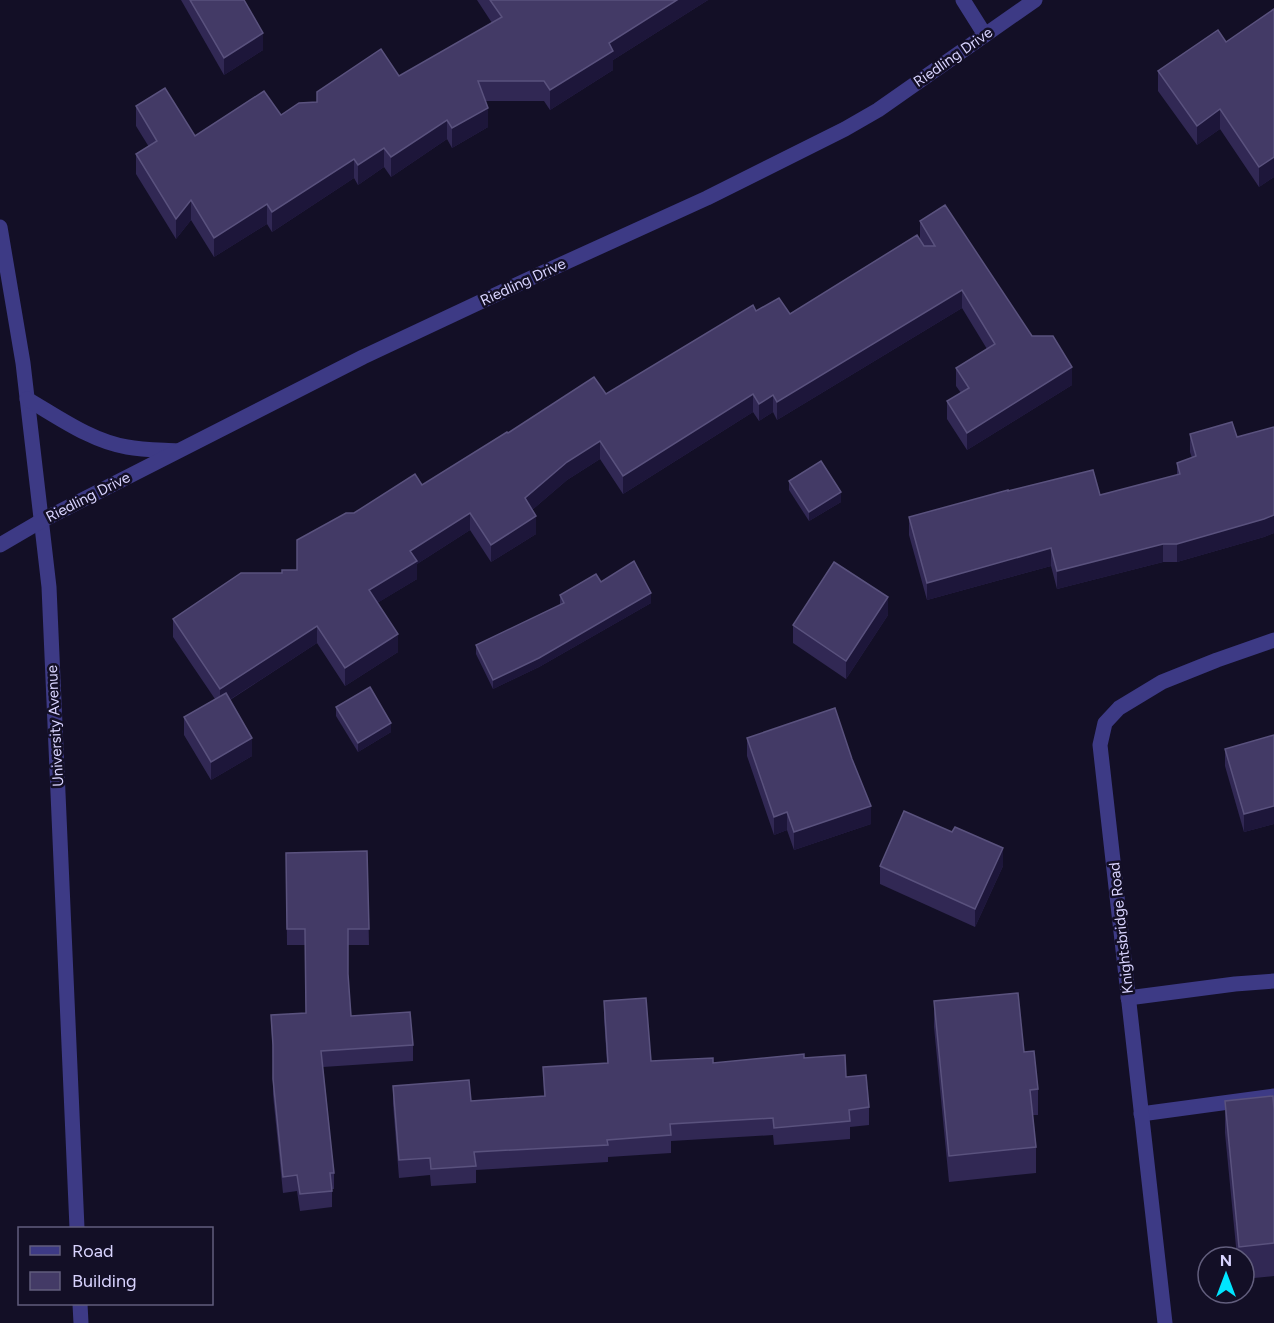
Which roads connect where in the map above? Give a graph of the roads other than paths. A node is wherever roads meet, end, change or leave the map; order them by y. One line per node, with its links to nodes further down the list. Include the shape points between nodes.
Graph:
1 (963, 0): 3 (street)
2 (1035, 0): 3 (street, Riedling Drive)
3 (985, 35): 6 (street, Riedling Drive, via 845,129 707,198 363,357)
4 (0, 227): 5 (street, University Avenue)
5 (27, 399): 6 (street, via 95,437 125,447); 7 (street, University Avenue)
6 (177, 451): 7 (street, Riedling Drive)
7 (41, 521): 8 (street, Riedling Drive); 14 (street, University Avenue, via 49,586)
8 (0, 545)
9 (1274, 640): 11 (street, Knightsbridge Road, via 1162,682 1119,708 1105,723 1100,745)
10 (1274, 981): 11 (street)
11 (1128, 998): 13 (street, Knightsbridge Road)
12 (1274, 1096): 13 (street)
13 (1141, 1114): 17 (street, Knightsbridge Road)
14 (77, 1227)
15 (80, 1305): 16 (street)
16 (81, 1323)
17 (1165, 1323)

